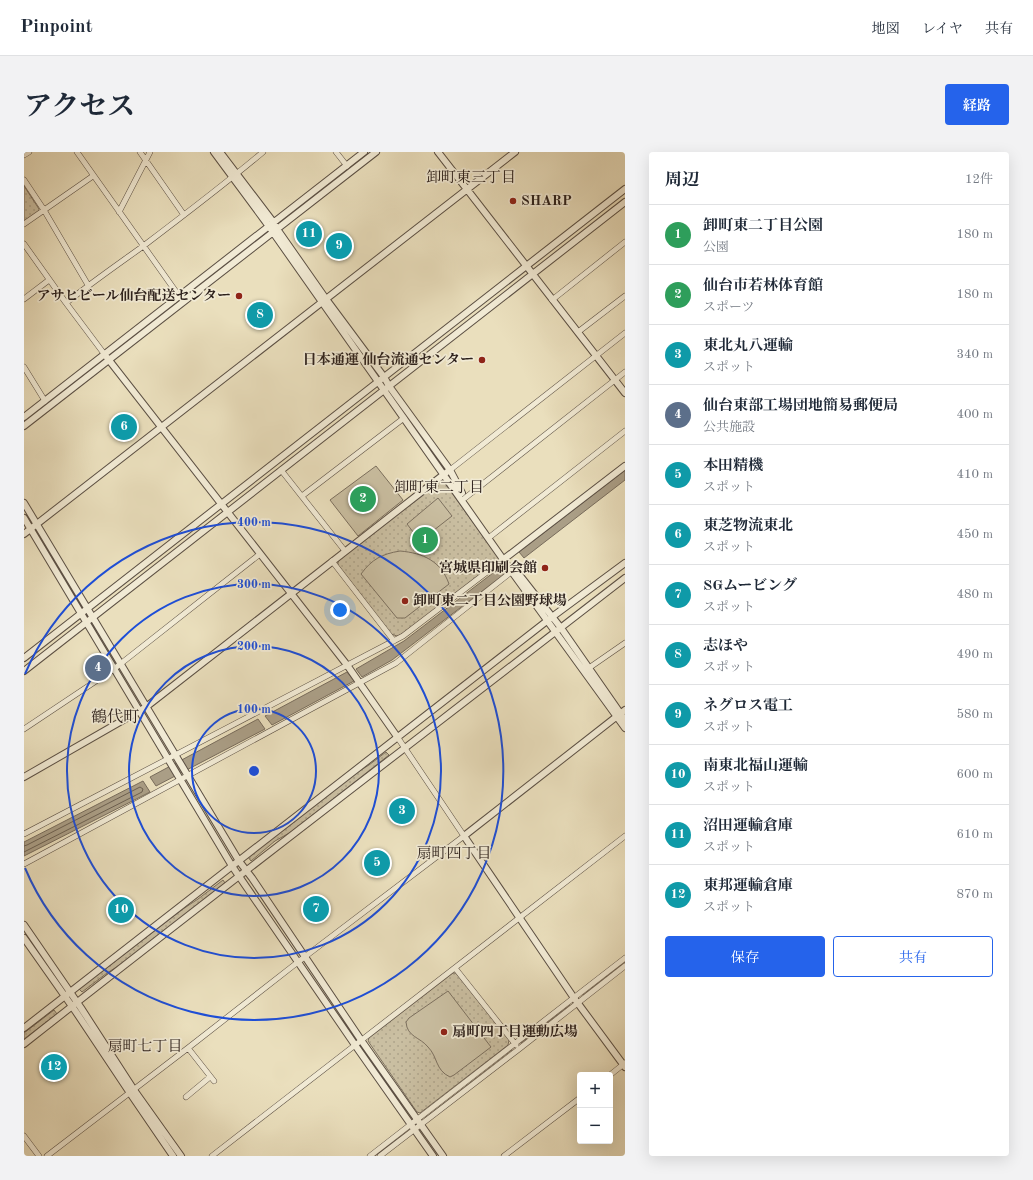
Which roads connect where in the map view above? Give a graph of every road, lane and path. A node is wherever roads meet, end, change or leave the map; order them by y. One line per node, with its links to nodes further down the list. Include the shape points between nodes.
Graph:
1 (28, 152): 13 (street)
2 (77, 152): 16 (street)
3 (140, 152): 14 (street)
4 (150, 152): 14 (street)
5 (214, 152): 17 (street)
6 (220, 152): 17 (street)
7 (263, 152): 17 (street)
8 (336, 152): 15 (street)
9 (364, 152): 15 (street)
10 (376, 152): 26 (street)
11 (438, 152): 19 (street)
12 (515, 152): 19 (street)
13 (24, 155)
14 (146, 160): 23 (street); 24 (street)
15 (347, 166): 26 (street)
16 (93, 176): 22 (street); 23 (street)
17 (234, 176): 24 (street); 26 (street)
18 (24, 180): 22 (street)
19 (467, 189): 30 (street); 38 (street)
20 (625, 189): 30 (street)
21 (625, 202): 31 (street)
22 (44, 210): 25 (street); 33 (street)
23 (119, 212): 29 (street)
24 (184, 214): 29 (street)
25 (24, 224)
26 (273, 228): 34 (street); 38 (street); 44 (street)
27 (625, 242): 37 (street)
28 (24, 244): 32 (street)
29 (143, 246): 33 (street); 34 (street)
30 (526, 266): 31 (street); 47 (street)
31 (533, 274): 37 (street); 49 (street)
32 (49, 280): 36 (street); 39 (street)
33 (88, 285): 39 (street)
34 (179, 296): 42 (street)
35 (625, 296): 40 (street)
36 (24, 299)
37 (552, 300): 40 (street)
38 (324, 301): 47 (street); 55 (street)
39 (66, 303): 42 (street)
40 (578, 332): 43 (street)
41 (625, 333): 43 (street)
42 (104, 354): 44 (street); 51 (street)
43 (596, 355): 48 (street); 59 (street)
44 (109, 360): 54 (street); 55 (street)
45 (24, 368): 51 (street)
46 (625, 372): 48 (street)
47 (382, 379): 49 (street); 63 (street)
48 (615, 380): 50 (street); 61 (street)
49 (387, 388): 53 (street); 58 (street); 59 (street)
50 (625, 394)
51 (45, 401): 52 (street)
52 (24, 417)
53 (404, 418): 59 (street); 60 (street)
54 (24, 426)
55 (161, 428): 63 (street); 66 (street)
56 (625, 431): 69 (street)
57 (625, 466): 72 (street)
58 (281, 470): 60 (street); 64 (street)
59 (447, 472): 61 (street); 70 (street); 72 (street)
60 (302, 496): 70 (street)
61 (465, 498): 69 (street)
62 (24, 503): 66 (street)
63 (221, 504): 64 (street); 78 (street)
64 (227, 512): 71 (street); 80 (street)
65 (24, 518): 67 (street)
66 (37, 524): 67 (street); 78 (street)
67 (30, 529): 68 (street); 79 (street)
68 (24, 534)
69 (491, 536): 72 (street)
70 (345, 551): 73 (street)
71 (260, 554): 77 (street); 88 (street)
72 (506, 558): 75 (street); 85 (street)
73 (332, 561): 77 (street); 85 (street)
74 (625, 562): 81 (street)
75 (514, 570): 81 (street); 93 (street, via 396,663)
76 (625, 578): 83 (street)
77 (291, 593): 89 (street); 94 (street)
78 (87, 609): 79 (street); 80 (street)
79 (81, 614): 82 (street); 87 (street)
80 (93, 618): 82 (street); 88 (street)
81 (550, 619): 83 (street); 84 (street); 100 (street)
82 (86, 623): 90 (street); 92 (street)
83 (561, 628): 84 (street); 91 (street)
84 (556, 632): 91 (street); 101 (street)
85 (394, 641): 89 (street)
86 (625, 643): 91 (street)
87 (24, 658)
88 (120, 664): 90 (street); 94 (street)
89 (347, 665): 93 (street); 102 (street)
90 (114, 669): 95 (street); 99 (street)
91 (586, 670): 96 (street)
92 (24, 671)
93 (359, 683): 100 (street); 104 (street)
94 (146, 707): 95 (street); 102 (street)
95 (139, 711): 103 (street); 105 (street)
96 (621, 714): 97 (street); 98 (street); 108 (street)
97 (625, 720)
98 (625, 728)
99 (24, 729)
100 (398, 738): 101 (street); 110 (street)
101 (405, 748): 108 (street); 113 (street)
102 (176, 757): 103 (street); 104 (street)
103 (168, 759): 106 (street); 107 (street)
104 (187, 776): 106 (street); 110 (street)
105 (24, 777)
106 (180, 780): 111 (street); 112 (street)
107 (24, 834)
108 (464, 836): 115 (street); 118 (street)
109 (625, 836): 115 (street)
110 (239, 861): 112 (street); 113 (street)
111 (24, 864)
112 (232, 866): 114 (street); 123 (street)
113 (246, 870): 114 (street); 118 (street)
114 (240, 876): 120 (street); 126 (street)
115 (519, 918): 122 (street); 124 (street)
116 (24, 925): 123 (street)
117 (24, 938): 123 (street)
118 (304, 957): 120 (street); 128 (street)
119 (625, 958): 124 (street)
120 (298, 962): 131 (street); 132 (street)
121 (625, 966): 125 (street)
122 (455, 968): 128 (street); 130 (street)
123 (68, 994): 126 (street); 127 (street)
124 (574, 998): 125 (street); 130 (street)
125 (578, 1003): 133 (street); 134 (street)
126 (75, 1004): 129 (street); 136 (street)
127 (24, 1028)
128 (361, 1040): 131 (street); 139 (street)
129 (24, 1044)
130 (515, 1044): 133 (street); 139 (street)
131 (355, 1045): 140 (street); 146 (street)
132 (188, 1048): 136 (street); 137 (street, via 212,1079)
133 (519, 1050): 139 (street)
134 (624, 1065): 135 (street)
135 (613, 1073)
136 (132, 1092): 143 (street); 144 (street); 145 (street)
137 (186, 1097)
138 (577, 1100): 151 (street)
139 (419, 1122): 140 (street); 150 (street)
140 (412, 1127): 147 (street); 148 (street); 149 (street)
141 (24, 1136): 142 (street)
142 (40, 1156)
143 (48, 1156)
144 (173, 1156)
145 (181, 1156)
146 (212, 1156)
147 (370, 1156)
148 (380, 1156)
149 (433, 1156)
150 (443, 1156)
151 (504, 1156)

